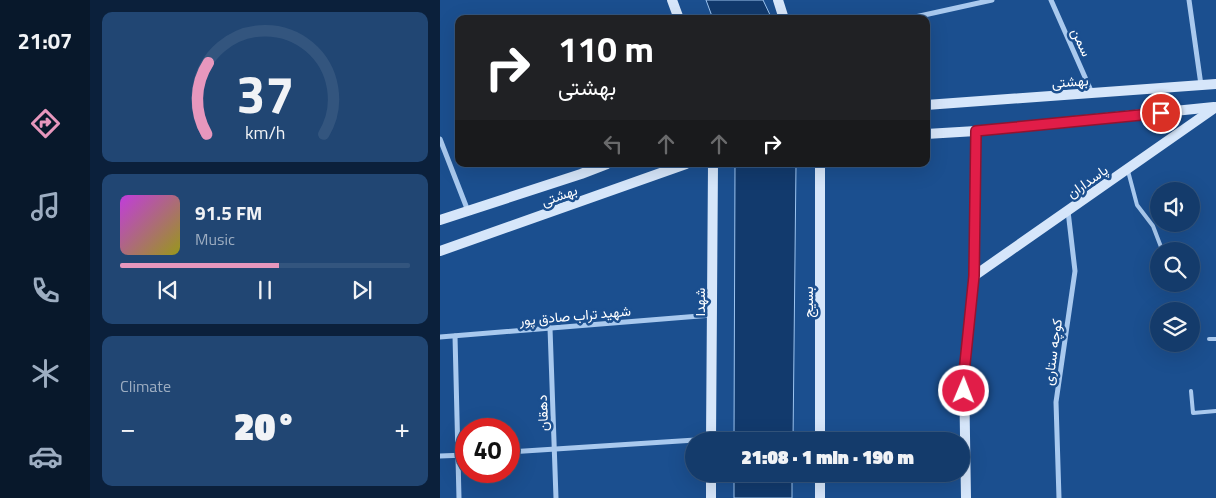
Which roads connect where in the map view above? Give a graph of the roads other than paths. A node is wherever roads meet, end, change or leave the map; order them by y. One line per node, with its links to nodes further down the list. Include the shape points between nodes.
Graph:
1 (672, 0): 6 (street)
2 (778, 0): 7 (street)
3 (992, 0): 8 (street)
4 (1051, 0): 11 (street, سمن)
5 (1189, 0): 10 (street)
6 (678, 15)
7 (783, 15)
8 (924, 15)
9 (1216, 84): 10 (street, بهشتی)
10 (1201, 85): 11 (street, بهشتی)
11 (1092, 93): 12 (street, بهشتی)
12 (930, 104)
13 (1216, 107): 14 (street); 21 (street, پاسداران)
14 (976, 131): 15 (street); 27 (street)
15 (930, 134)
16 (440, 138): 22 (street)
17 (599, 167): 22 (street, بهشتی)
18 (678, 167): 26 (street, بهشتی)
19 (713, 167): 28 (street, شهدا)
20 (820, 167): 38 (street, بسیج)
21 (1128, 169): 23 (street, پاسداران); 25 (lane, via 1137,205)
22 (468, 211): 24 (street, بهشتی)
23 (1068, 211): 27 (street, پاسداران); 52 (street, کوچه ستاری, via 1075,271 1056,402)
24 (440, 220)
25 (1159, 242)
26 (440, 251)
27 (974, 276): 51 (street, via 964,373)
28 (712, 315): 29 (street, شهید تراب صادق پور); 37 (street, شهدا)
29 (550, 328): 30 (street, شهید تراب صادق پور); 40 (street, دهقان)
30 (455, 336): 31 (street, شهید تراب صادق پور); 36 (street)
31 (440, 337)
32 (1209, 339): 33 (lane)
33 (1216, 339)
34 (1191, 390): 35 (lane, via 1193,413)
35 (1216, 411)
36 (457, 418)
37 (711, 432)
38 (820, 432)
39 (685, 442): 40 (street)
40 (554, 450): 41 (street); 48 (street, دهقان)
41 (520, 452)
42 (440, 456): 43 (street)
43 (455, 456)
44 (711, 482): 49 (street)
45 (820, 482): 50 (street)
46 (459, 483): 47 (street)
47 (459, 498)
48 (556, 498)
49 (711, 498)
50 (820, 498)
51 (966, 498)
52 (1059, 498)

